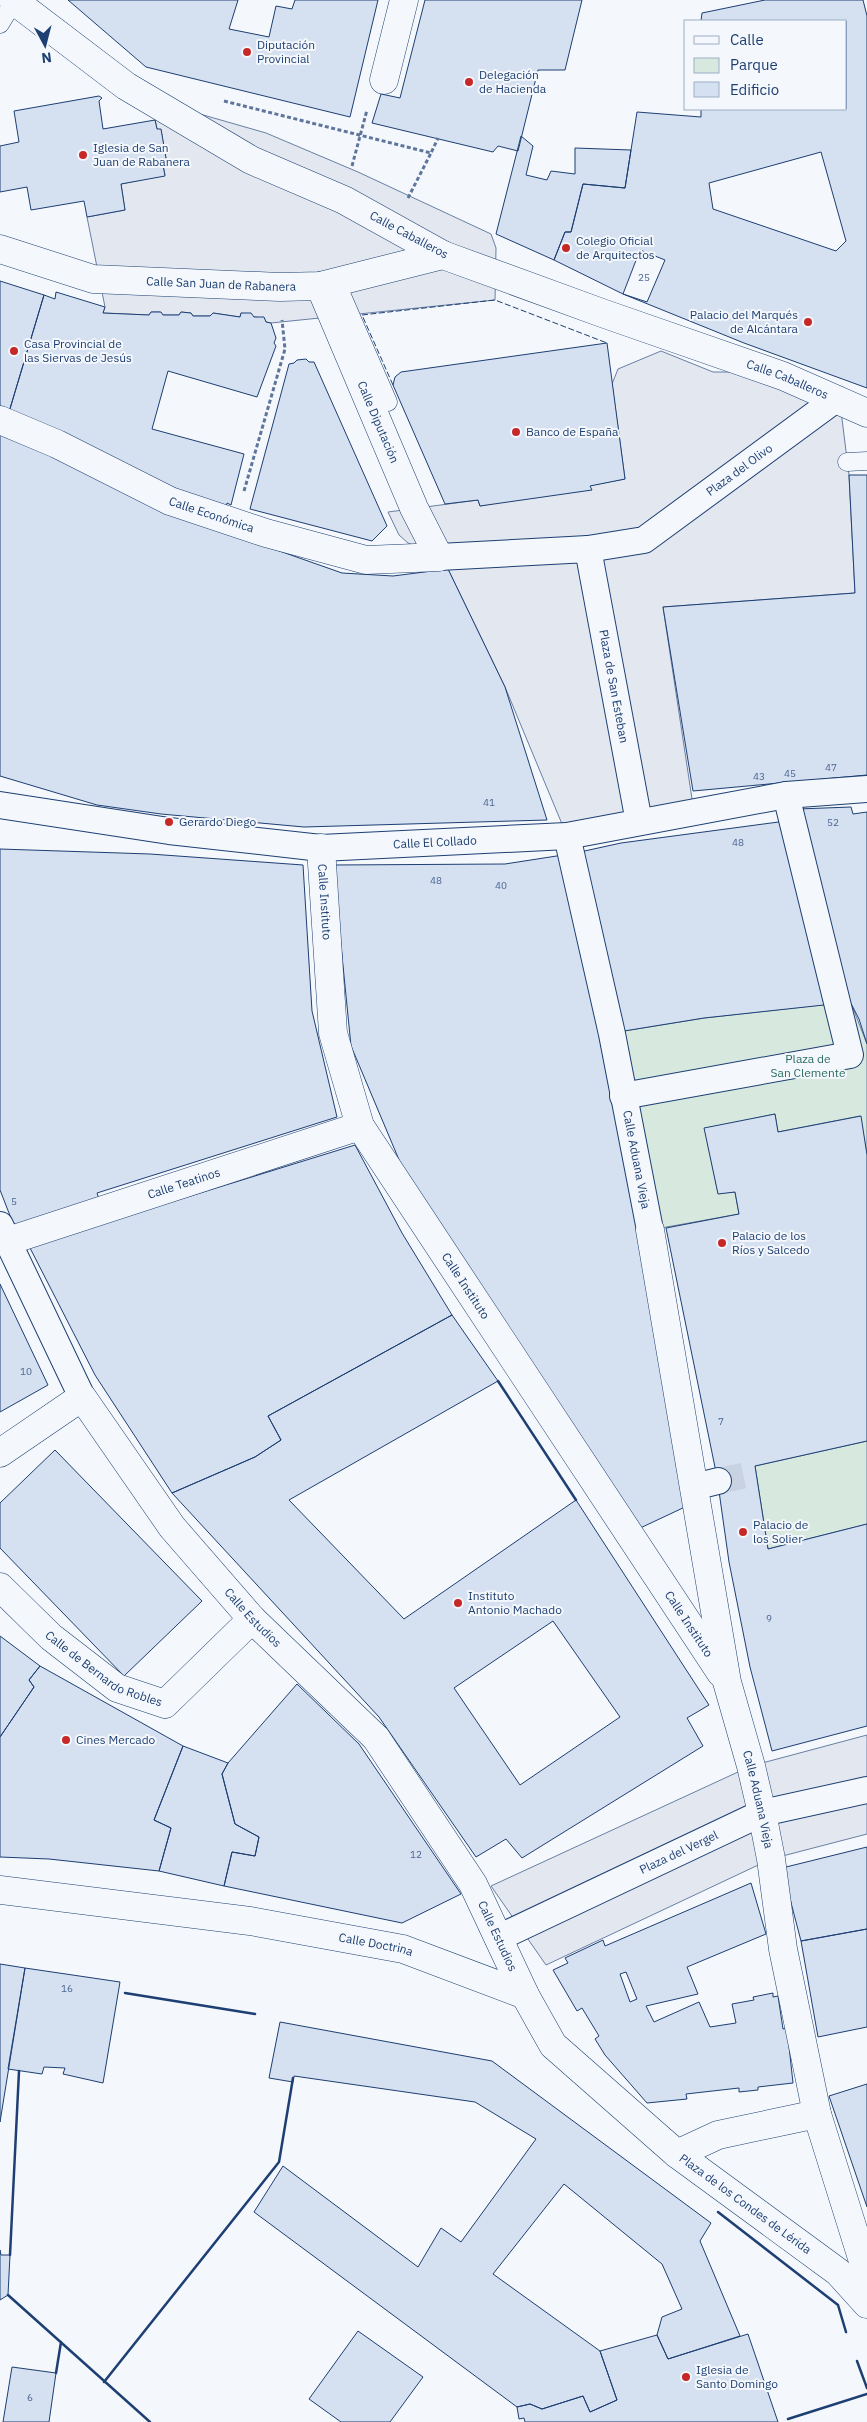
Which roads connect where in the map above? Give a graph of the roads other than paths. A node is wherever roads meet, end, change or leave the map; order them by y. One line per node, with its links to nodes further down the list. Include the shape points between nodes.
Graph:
1 (13, 0): 3 (lane); 6 (street, Calle Caballeros, via 126,86 252,160 344,200)
2 (404, 0): 4 (street)
3 (0, 24)
4 (384, 80)
5 (0, 249): 7 (street, Calle San Juan de Rabanera, via 92,279 280,287)
6 (443, 255): 7 (street, Calle San Juan de Rabanera); 8 (street, Calle Caballeros, via 783,376)
7 (328, 284): 9 (lane); 15 (street, Calle Diputación, via 414,508)
8 (836, 399): 10 (street, Calle Caballeros); 14 (street, Plaza del Olivo, via 644,540)
9 (388, 402)
10 (867, 413)
11 (0, 420): 15 (street, Calle Económica, via 57,444 170,502 234,522 366,560)
12 (867, 461): 13 (lane)
13 (847, 462)
14 (588, 549): 15 (street); 19 (street, Plaza de San Esteban)
15 (439, 557)
16 (867, 789): 17 (street, Calle El Collado)
17 (786, 795): 19 (street, Calle El Collado); 22 (street, via 850,1055)
18 (0, 805): 21 (street, Calle El Collado, via 169,831)
19 (639, 822): 20 (street, Calle El Collado)
20 (567, 836): 21 (street, Calle El Collado); 22 (street, Calle Aduana Vieja, via 612,1034)
21 (321, 848): 23 (street, Calle Instituto, via 332,1033)
22 (622, 1096): 24 (street, Calle Aduana Vieja)
23 (360, 1126): 25 (street, Calle Teatinos); 30 (street, Calle Instituto)
24 (650, 1230): 30 (street, Calle Aduana Vieja, via 706,1484)
25 (4, 1233): 26 (street, Calle Estudios)
26 (82, 1397): 27 (street); 29 (street, Calle Estudios, via 172,1527)
27 (0, 1454)
28 (0, 1586): 29 (street, Calle de Bernardo Robles, via 51,1637 117,1688 165,1704)
29 (252, 1619): 34 (street, Calle Estudios, via 376,1738 473,1884)
30 (727, 1682): 32 (street, Calle Aduana Vieja)
31 (867, 1790): 32 (street, Plaza del Vergel)
32 (762, 1813): 34 (street, Plaza del Vergel); 36 (street, Calle Aduana Vieja, via 783,1949)
33 (0, 1890): 35 (street, Calle Doctrina, via 250,1921 403,1949)
34 (498, 1938): 35 (street, Calle Estudios)
35 (525, 1995): 37 (street, via 553,2045)
36 (817, 2114): 37 (street, Plaza de los Condes de Lérida, via 718,2135); 38 (street)
37 (677, 2154): 39 (street, Plaza de los Condes de Lérida, via 838,2272)
38 (867, 2274)
39 (867, 2304)

